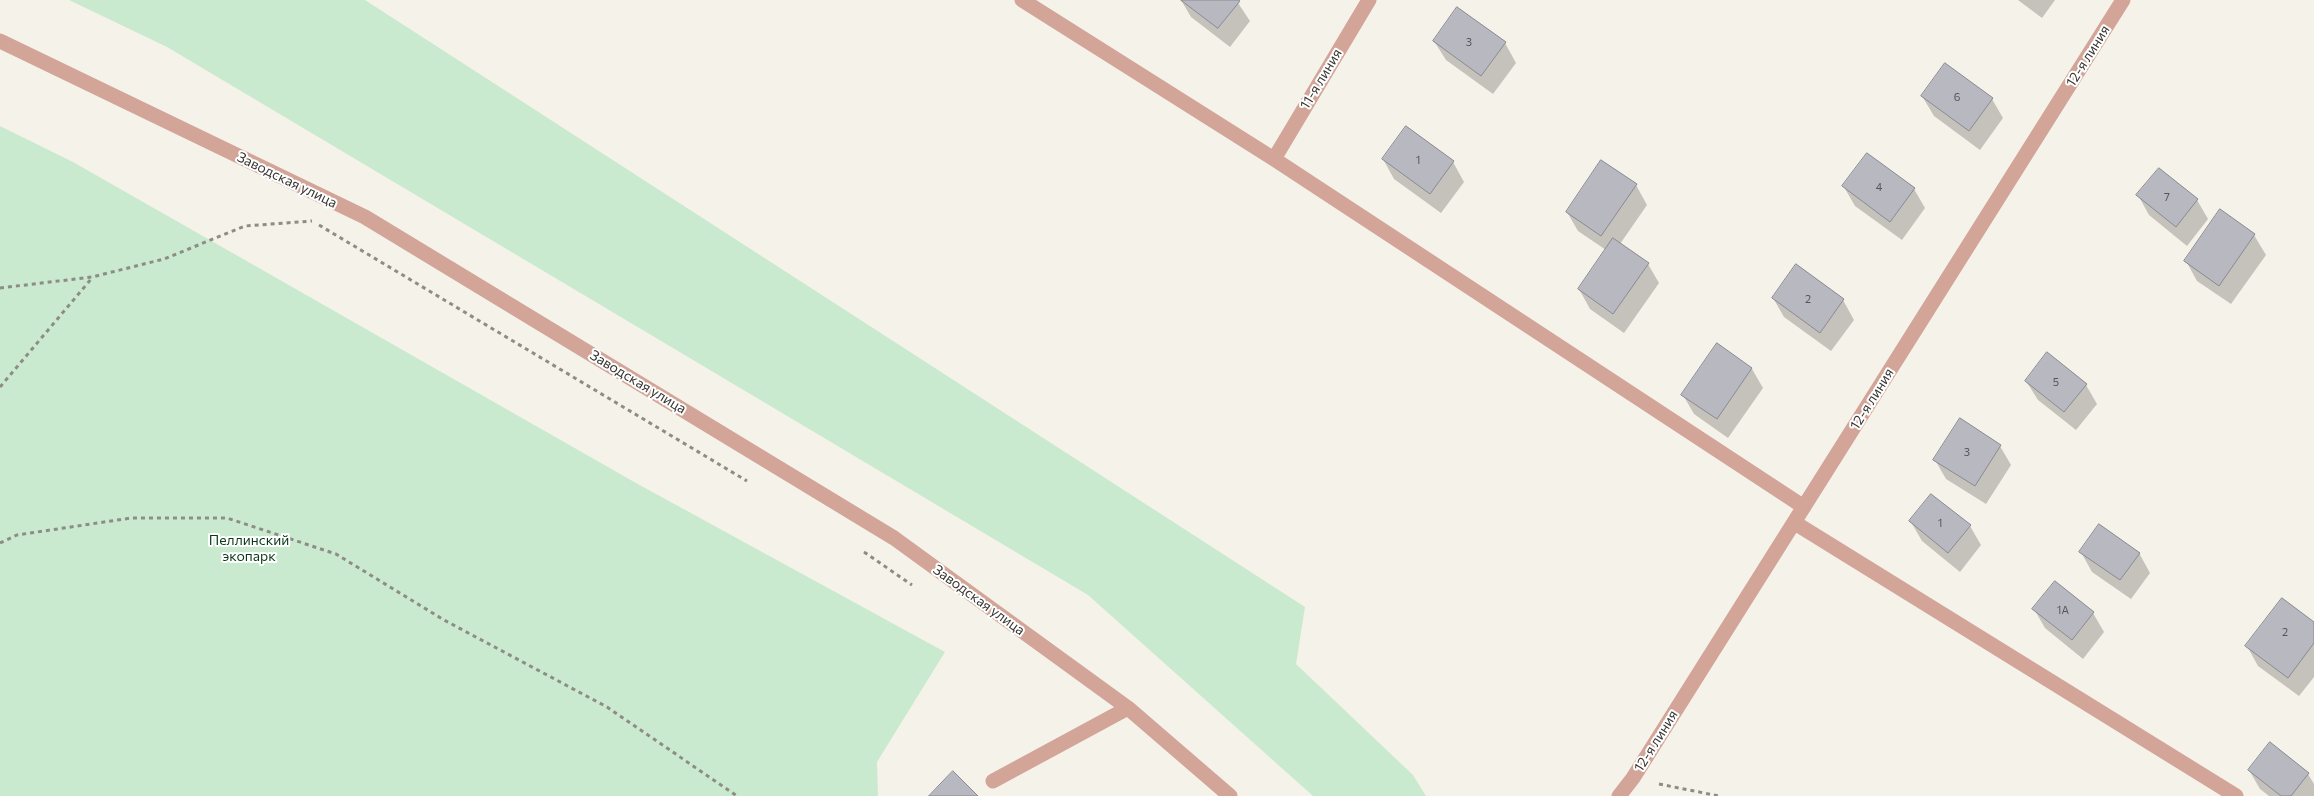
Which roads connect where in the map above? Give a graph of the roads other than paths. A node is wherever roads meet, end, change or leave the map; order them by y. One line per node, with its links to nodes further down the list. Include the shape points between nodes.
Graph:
1 (1022, 0): 5 (street)
2 (1369, 0): 5 (street, 11-я линия)
3 (2123, 0): 6 (street, 12-я линия)
4 (0, 41): 8 (street, Заводская улица, via 366,217 894,538)
5 (1274, 159): 6 (street)
6 (1804, 507): 7 (street, 12-я линия)
7 (1795, 522): 11 (street, 12-я линия); 12 (street)
8 (1128, 708): 9 (street); 10 (street, Заводская улица)
9 (994, 781)
10 (1230, 796)
11 (1619, 796)
12 (2236, 796)

